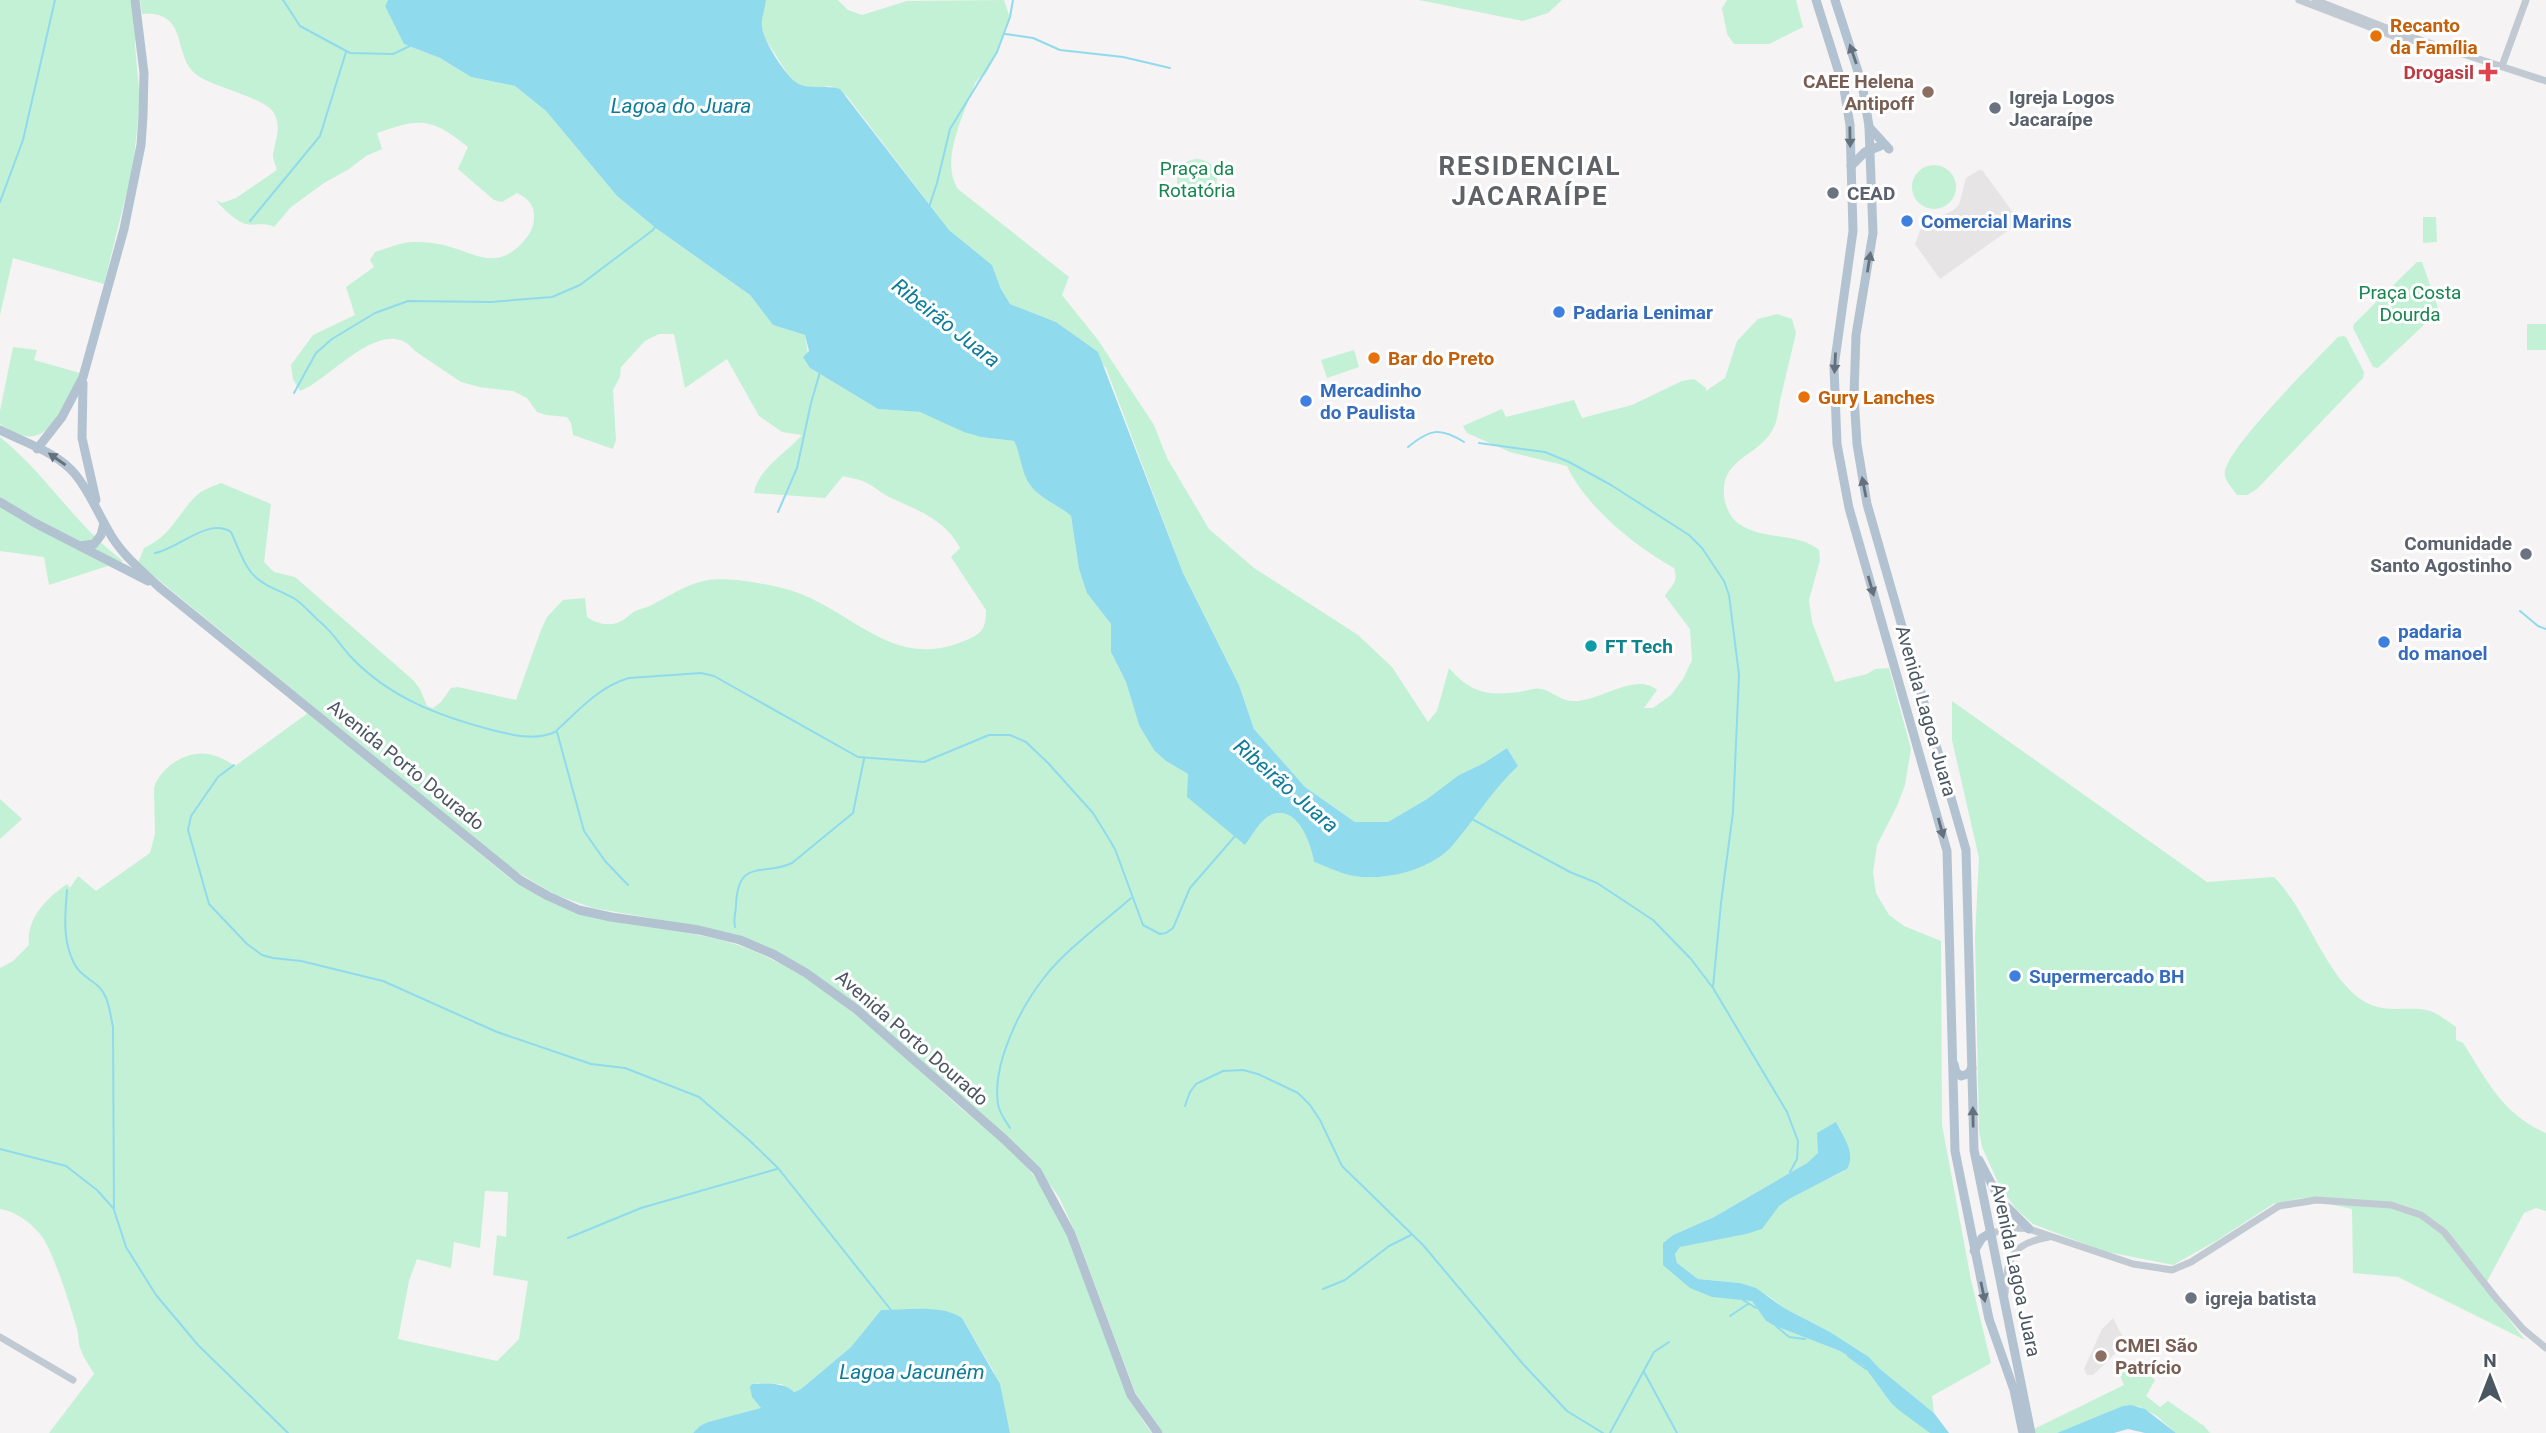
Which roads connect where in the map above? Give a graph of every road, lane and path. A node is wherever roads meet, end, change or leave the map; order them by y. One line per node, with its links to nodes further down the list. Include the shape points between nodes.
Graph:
1 (135, 0): 13 (main road, via 144,73 141,145 124,229)
2 (1816, 0): 12 (main road, Avenida Lagoa Juara, one-way to 12, via 1848,105)
3 (1835, 0): 10 (main road, Avenida Lagoa Juara, one-way to 3, via 1862,84)
4 (2299, 0): 7 (street, via 2400,39)
5 (2315, 0): 7 (street)
6 (2526, 0): 8 (street)
7 (2414, 39): 8 (street)
8 (2502, 66): 9 (street)
9 (2546, 81)
10 (1869, 126): 11 (main road, Avenida Lagoa Juara); 11 (main road, via 1885,147)
11 (1869, 150): 12 (main road); 25 (main road, Avenida Lagoa Juara, one-way to 11, via 1966,850 1867,504 1857,444 1856,335 1873,233)
12 (1851, 166): 24 (main road, Avenida Lagoa Juara, one-way to 24, via 1852,250 1834,367 1837,444 1849,508 1947,851)
13 (83, 377): 15 (main road, via 62,417); 18 (main road, via 82,438)
14 (0, 430): 15 (main road, via 20,438); 16 (main road, Avenida Porto Dourado)
15 (44, 438): 16 (main road)
16 (37, 449): 18 (main road, Avenida Porto Dourado, one-way to 16, via 75,473)
17 (0, 502): 21 (main road, Avenida Porto Dourado)
18 (97, 508): 19 (main road, Avenida Porto Dourado)
19 (104, 523): 20 (main road, Avenida Porto Dourado); 21 (main road, via 94,544)
20 (113, 538): 22 (main road, via 106,554); 23 (main road, Avenida Porto Dourado)
21 (79, 546): 22 (main road, Avenida Porto Dourado)
22 (99, 557): 23 (main road, Avenida Porto Dourado)
23 (159, 587): 35 (main road, Avenida Porto Dourado, via 520,880 579,910 740,940 806,972 856,1009 1037,1171 1071,1234 1131,1395)
24 (1951, 1038): 25 (main road, via 1956,1072 1966,1075); 30 (main road, Avenida Lagoa Juara, via 1955,1152)
25 (1972, 1068): 26 (main road, Avenida Lagoa Juara, one-way to 25)
26 (1974, 1150): 27 (main road, via 2000,1200); 28 (main road, Avenida Lagoa Juara)
27 (2029, 1229): 28 (street); 29 (street)
28 (1990, 1233): 30 (main road); 31 (main road, Avenida Lagoa Juara)
29 (2050, 1236): 31 (street, via 2030,1241 2012,1255); 33 (street, via 2133,1264 2172,1270 2279,1206 2316,1200 2391,1205 2421,1215 2444,1232 2523,1329)
30 (1974, 1251): 36 (main road, Avenida Lagoa Juara, one-way to 36)
31 (2005, 1298): 37 (main road, Avenida Lagoa Juara)
32 (0, 1337): 34 (street)
33 (2546, 1348)
34 (73, 1380)
35 (1158, 1433)
36 (2023, 1433)
37 (2031, 1433)

